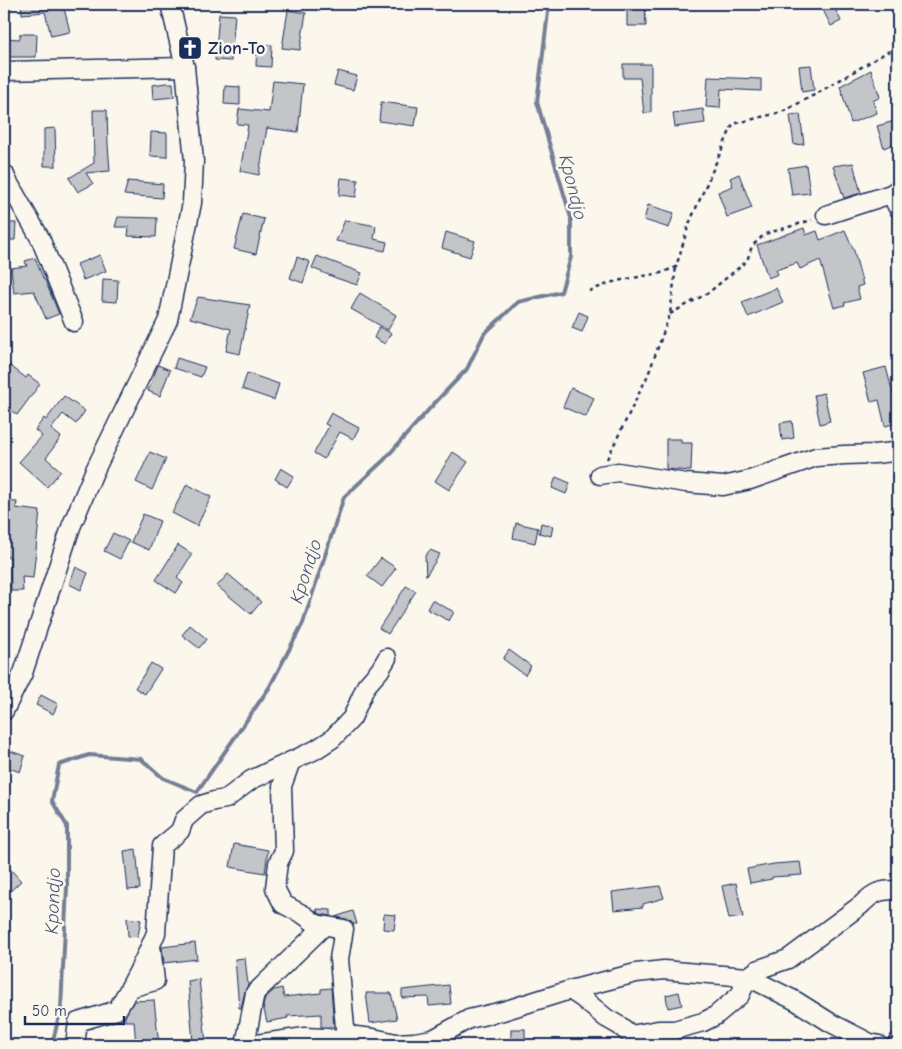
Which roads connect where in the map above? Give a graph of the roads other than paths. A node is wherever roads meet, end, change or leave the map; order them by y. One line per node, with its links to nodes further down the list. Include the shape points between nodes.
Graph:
1 (170, 4): 2 (street)
2 (185, 67): 3 (street); 11 (street, via 194,161 192,203 168,320 94,472 23,674)
3 (4, 71)
4 (4, 172): 7 (street, via 40,238)
5 (896, 197): 6 (street)
6 (826, 215)
7 (74, 322)
8 (898, 450): 9 (street, via 816,457 723,486 686,484 618,472)
9 (600, 475)
10 (387, 658): 12 (street, via 366,686 352,718 332,739)
11 (4, 711)
12 (291, 761): 14 (street, via 282,786 284,851 278,863 274,888 283,904); 21 (street, via 251,780 226,799 201,806 162,846 156,933 151,946 117,1010 78,1022)
13 (898, 890): 15 (street, via 883,890 871,895 788,958)
14 (324, 926): 17 (street, via 344,930 339,959); 22 (street, via 255,993)
15 (748, 977): 16 (street, via 664,970 636,973); 18 (street, via 740,995 715,1016 674,1030 658,1030); 23 (street, via 831,1023)
16 (570, 990): 18 (street); 20 (street, via 469,1019 433,1039)
17 (346, 1039): 19 (street, via 305,1037); 20 (street, via 356,1036)
18 (636, 1040)
19 (279, 1043): 22 (street)
20 (415, 1044)
21 (75, 1045)
22 (247, 1045)
23 (879, 1045)

